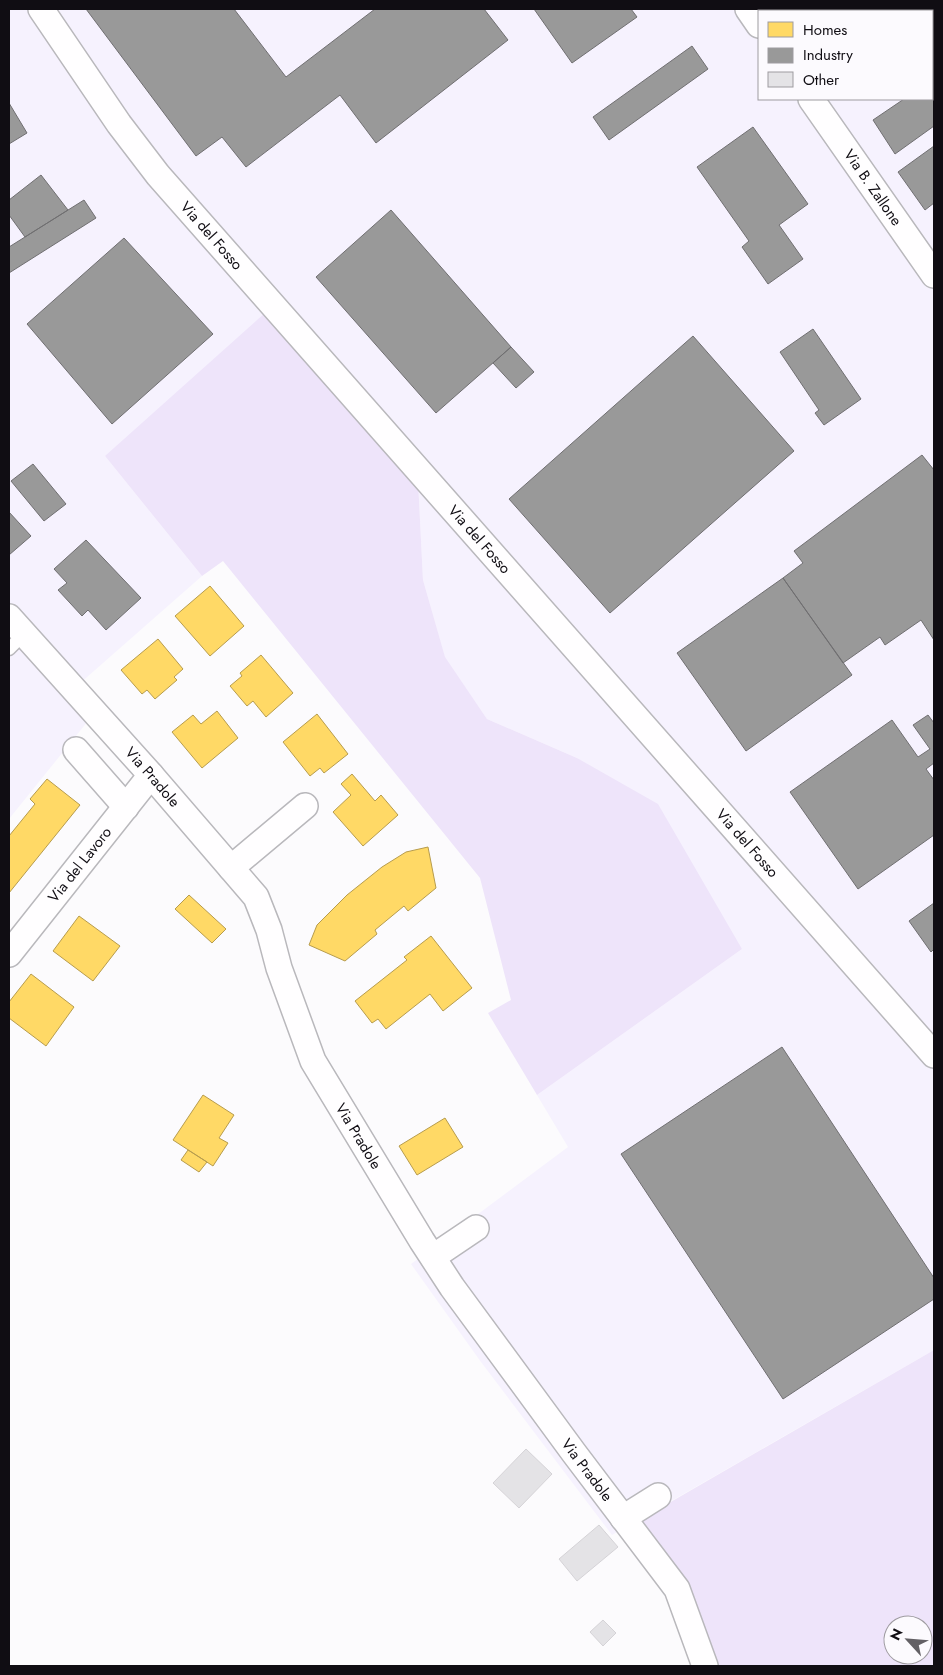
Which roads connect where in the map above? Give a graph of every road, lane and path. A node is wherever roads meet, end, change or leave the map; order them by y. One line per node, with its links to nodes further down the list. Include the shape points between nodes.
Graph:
1 (41, 9): 13 (street, Via del Fosso, via 158,175)
2 (748, 9): 3 (street)
3 (758, 24)
4 (812, 100): 5 (street, Via B. Zallone)
5 (934, 275)
6 (14, 633): 8 (street, Via Pradole)
7 (76, 750): 10 (street)
8 (151, 775): 10 (street, Via del Lavoro); 11 (street, Via Pradole)
9 (305, 806): 11 (street)
10 (126, 807): 12 (street, Via del Lavoro)
11 (231, 868): 15 (street, Via Pradole, via 256,897 313,1061)
12 (9, 954)
13 (934, 1055)
14 (476, 1228): 15 (street)
15 (432, 1257): 17 (street, Via Pradole)
16 (658, 1496): 17 (street)
17 (623, 1518): 18 (street, Via Pradole, via 677,1589)
18 (705, 1666)

